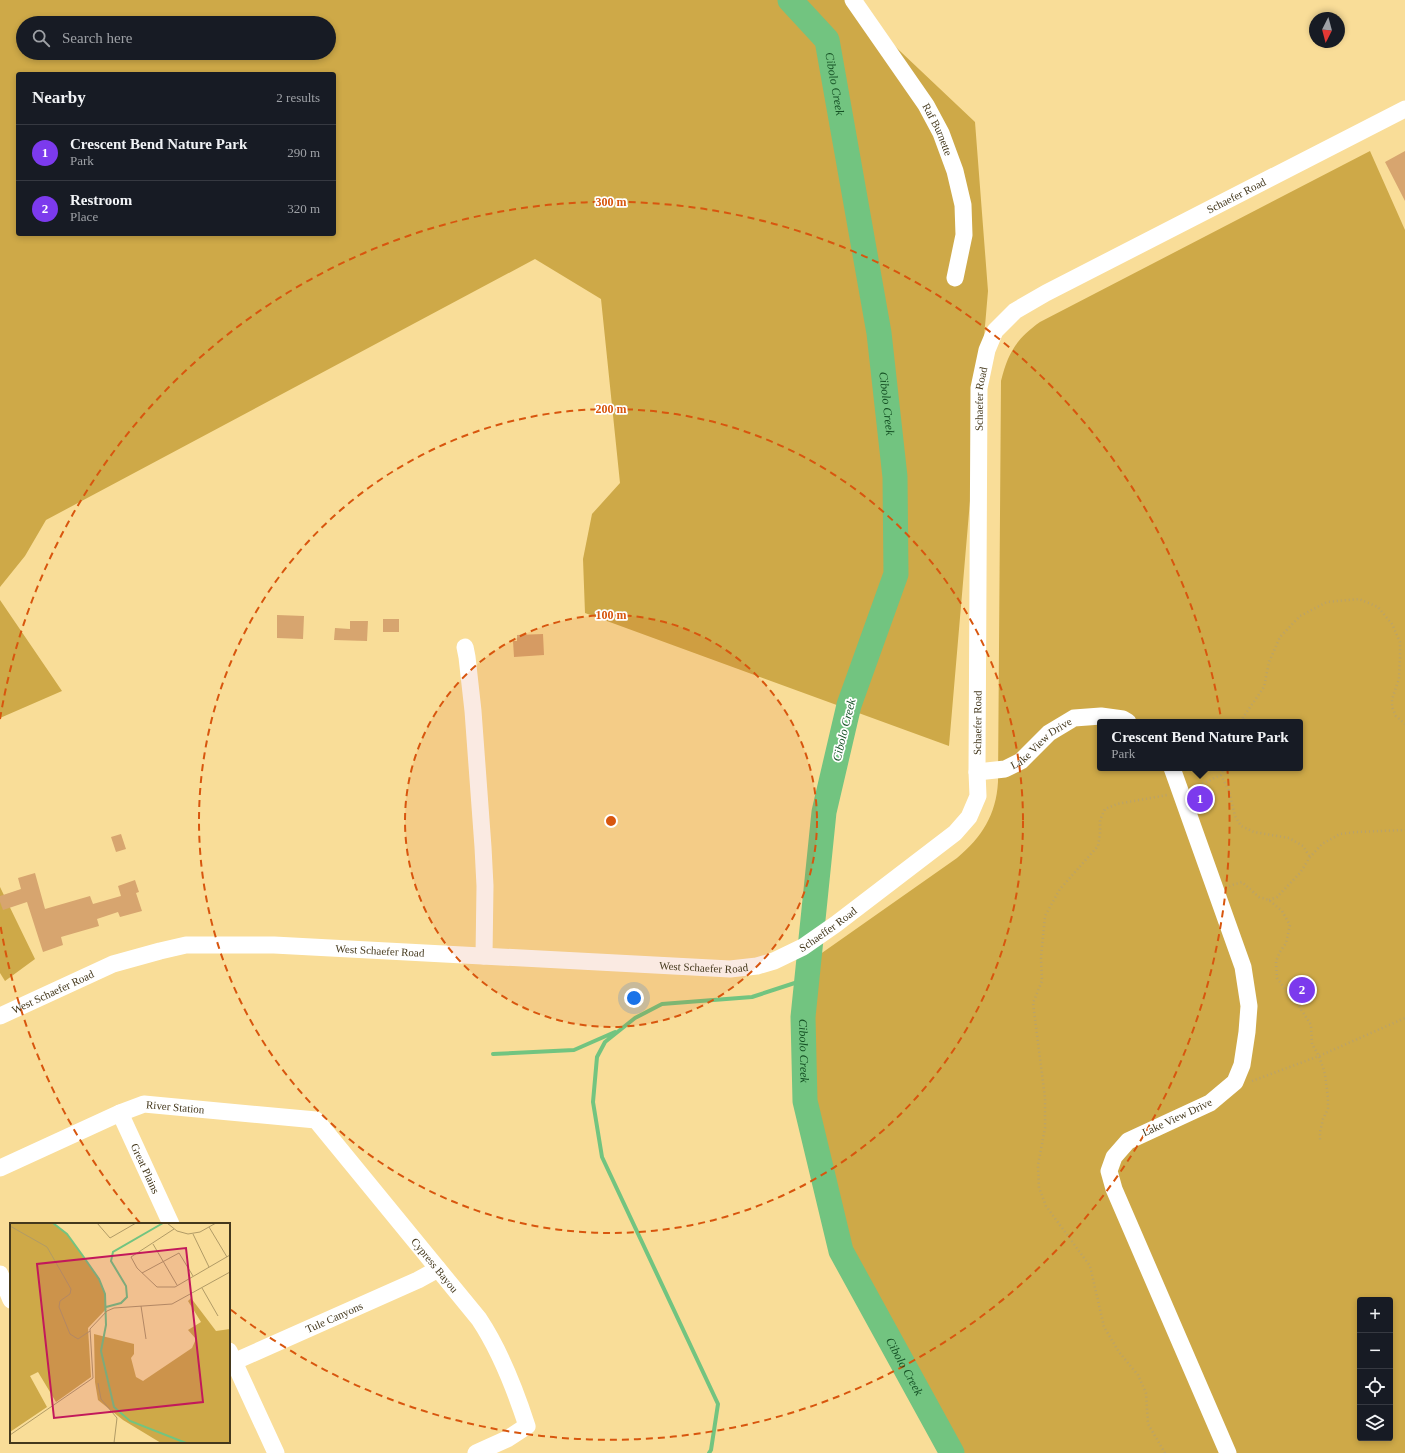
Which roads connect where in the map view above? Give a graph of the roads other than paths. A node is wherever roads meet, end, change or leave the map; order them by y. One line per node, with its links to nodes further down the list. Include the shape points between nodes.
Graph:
1 (853, 0): 3 (street, Raf Burnette, via 926,105 942,133 955,170 963,205 964,235)
2 (1405, 109): 7 (street, Schaefer Road, via 1046,293 1015,311 995,331 987,350 979,388)
3 (955, 278)
4 (465, 646): 9 (street, via 473,711 484,855)
5 (1123, 719): 7 (street, Lake View Drive, via 1101,716 1074,718 1049,733 1021,761 1005,769)
6 (1173, 771): 22 (street, Lake View Drive, via 1243,967 1249,1006 1242,1065 1235,1082 1210,1103 1128,1141 1114,1157 1109,1171)
7 (977, 772): 8 (street, Schaefer Road, via 978,796 969,817 955,833)
8 (878, 892): 10 (street, Schaeffer Road, via 803,947)
9 (484, 956): 10 (street, West Schaefer Road, via 730,969); 11 (street, West Schaefer Road, via 274,945 186,945 113,964)
10 (774, 961)
11 (0, 1016)
12 (120, 1113): 13 (street, River Station, via 144,1104); 14 (street, River Station); 15 (street, Great Plains)
13 (316, 1120): 16 (street, Cypress Bayou)
14 (0, 1168)
15 (171, 1223)
16 (438, 1269): 19 (street, Tule Canyons, via 418,1280); 21 (street, Cypress Bayou, via 492,1338 518,1396 527,1426 507,1439)
17 (0, 1274): 18 (street)
18 (10, 1298)
19 (231, 1359): 20 (street)
20 (276, 1453)
21 (476, 1453)
22 (1228, 1453)

